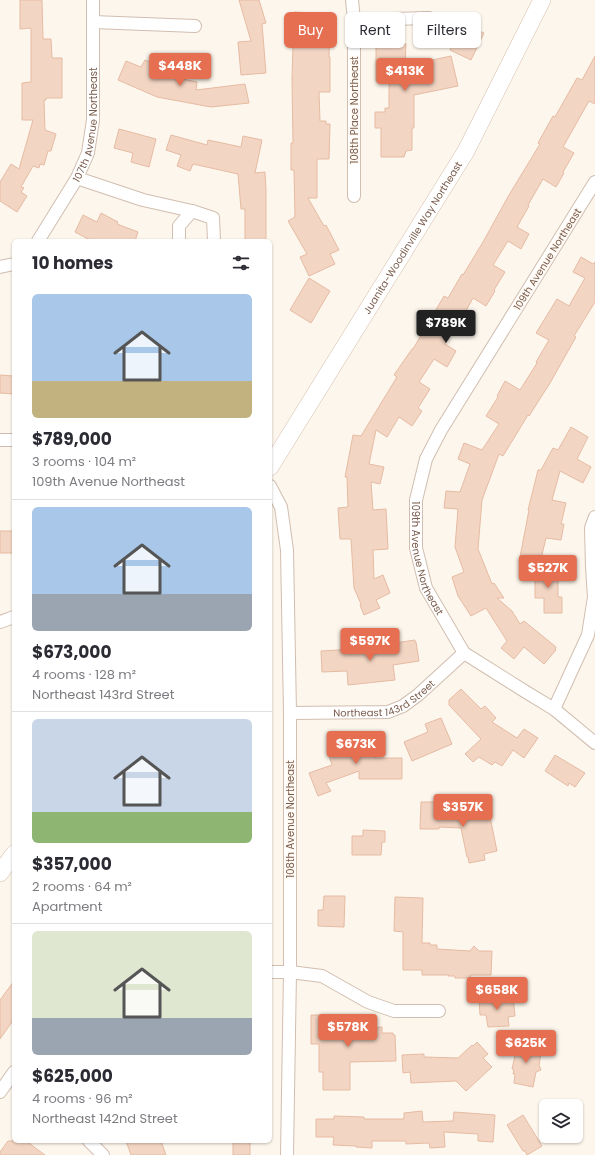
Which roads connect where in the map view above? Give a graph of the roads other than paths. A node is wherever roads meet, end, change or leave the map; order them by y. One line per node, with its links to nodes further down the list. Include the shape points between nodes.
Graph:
1 (93, 0): 5 (street, 107th Avenue Northeast)
2 (352, 0): 4 (street, 108th Place Northeast)
3 (542, 0): 19 (main road, Juanita-Woodinville Way Northeast, via 466,151)
4 (353, 12)
5 (93, 22): 6 (street); 8 (street, 107th Avenue Northeast, via 93,120 88,153)
6 (195, 26)
7 (354, 48): 10 (street, 108th Place Northeast)
8 (77, 178): 11 (street, via 143,200); 12 (street, 107th Avenue Northeast)
9 (595, 182): 24 (street, 109th Avenue Northeast, via 441,430 426,459 416,500 416,548 426,588)
10 (354, 196)
11 (192, 211): 13 (street, via 179,226); 14 (street, via 213,218)
12 (40, 239)
13 (179, 239)
14 (214, 239)
15 (12, 264): 16 (street)
16 (0, 267)
17 (0, 440): 18 (street)
18 (12, 440)
19 (272, 464)
20 (272, 490): 26 (street, 108th Avenue Northeast, via 281,507 287,550)
21 (595, 517): 25 (street, via 591,528 594,598 588,635)
22 (12, 618): 23 (street)
23 (0, 622)
24 (464, 653): 25 (street, 109th Avenue Northeast); 26 (street, Northeast 143rd Street, via 418,695 403,706 388,712)
25 (554, 709): 27 (street, 109th Avenue Northeast)
26 (290, 713): 31 (street, 108th Avenue Northeast)
27 (595, 743)
28 (12, 857): 29 (main road)
29 (0, 873)
30 (272, 972): 31 (street)
31 (290, 972): 32 (street, via 322,976 368,1002 394,1011); 37 (street, 108th Avenue Northeast)
32 (439, 1011)
33 (12, 1076): 34 (street)
34 (6, 1090)
35 (91, 1143): 36 (street)
36 (103, 1155)
37 (287, 1155)

